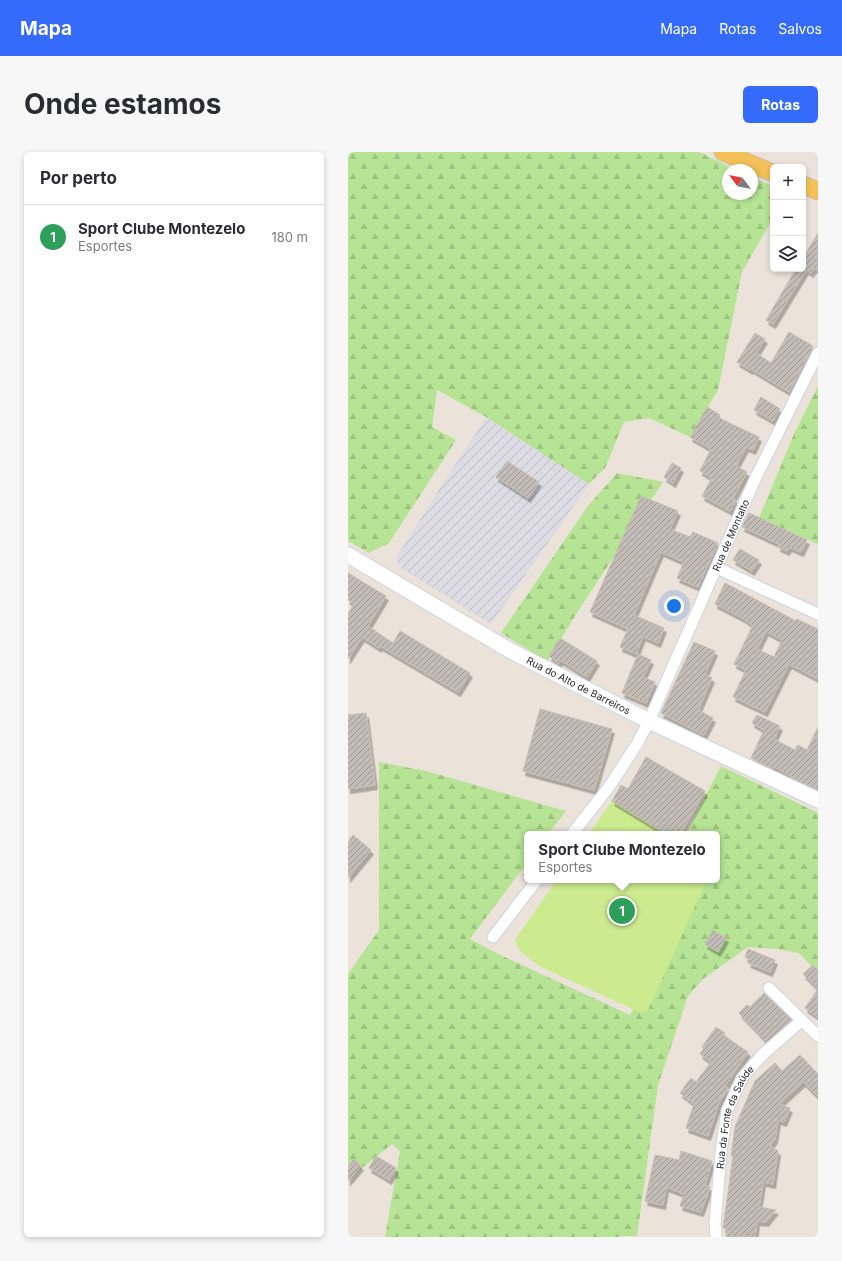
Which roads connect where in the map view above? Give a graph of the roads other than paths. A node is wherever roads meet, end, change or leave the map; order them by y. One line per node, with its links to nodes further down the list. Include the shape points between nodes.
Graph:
1 (723, 152): 2 (main road)
2 (770, 172)
3 (806, 186): 4 (main road)
4 (818, 191)
5 (818, 353): 7 (street, Rua de Montalto, via 756,477)
6 (348, 555): 9 (street, Rua do Alto de Barreiros, via 511,651)
7 (717, 568): 8 (street); 9 (street, Rua de Montalto)
8 (818, 614)
9 (649, 721): 10 (street, Rua do Alto de Barreiros); 11 (street, Rua de Montalto, via 609,787)
10 (818, 800)
11 (574, 831)
12 (535, 883): 13 (street)
13 (493, 937)
14 (770, 988): 15 (street)
15 (802, 1020): 16 (street); 17 (street, Rua da Fonte da Saúde, via 761,1056 742,1078 727,1111 721,1153)
16 (818, 1036)
17 (716, 1237)

